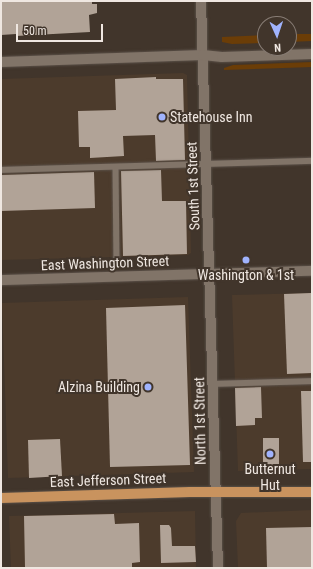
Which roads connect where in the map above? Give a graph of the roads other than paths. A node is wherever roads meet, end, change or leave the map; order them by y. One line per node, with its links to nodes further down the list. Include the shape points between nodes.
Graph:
1 (201, 1): 3 (street, South 1st Street)
2 (312, 54): 3 (street, via 222,57)
3 (203, 55): 4 (street); 6 (street, South 1st Street)
4 (1, 62)
5 (312, 161): 6 (lane)
6 (206, 163): 7 (lane); 11 (street, South 1st Street)
7 (116, 167): 8 (lane); 9 (lane)
8 (1, 170)
9 (117, 259)
10 (312, 271): 11 (street, East Washington Street)
11 (209, 274): 12 (street, East Washington Street); 14 (street, North 1st Street)
12 (1, 280)
13 (312, 381): 14 (lane)
14 (213, 384): 15 (street, North 1st Street)
15 (215, 492): 16 (main road, East Jefferson Street); 17 (main road, East Jefferson Street); 18 (street, North 1st Street)
16 (312, 492)
17 (1, 498)
18 (218, 568)

